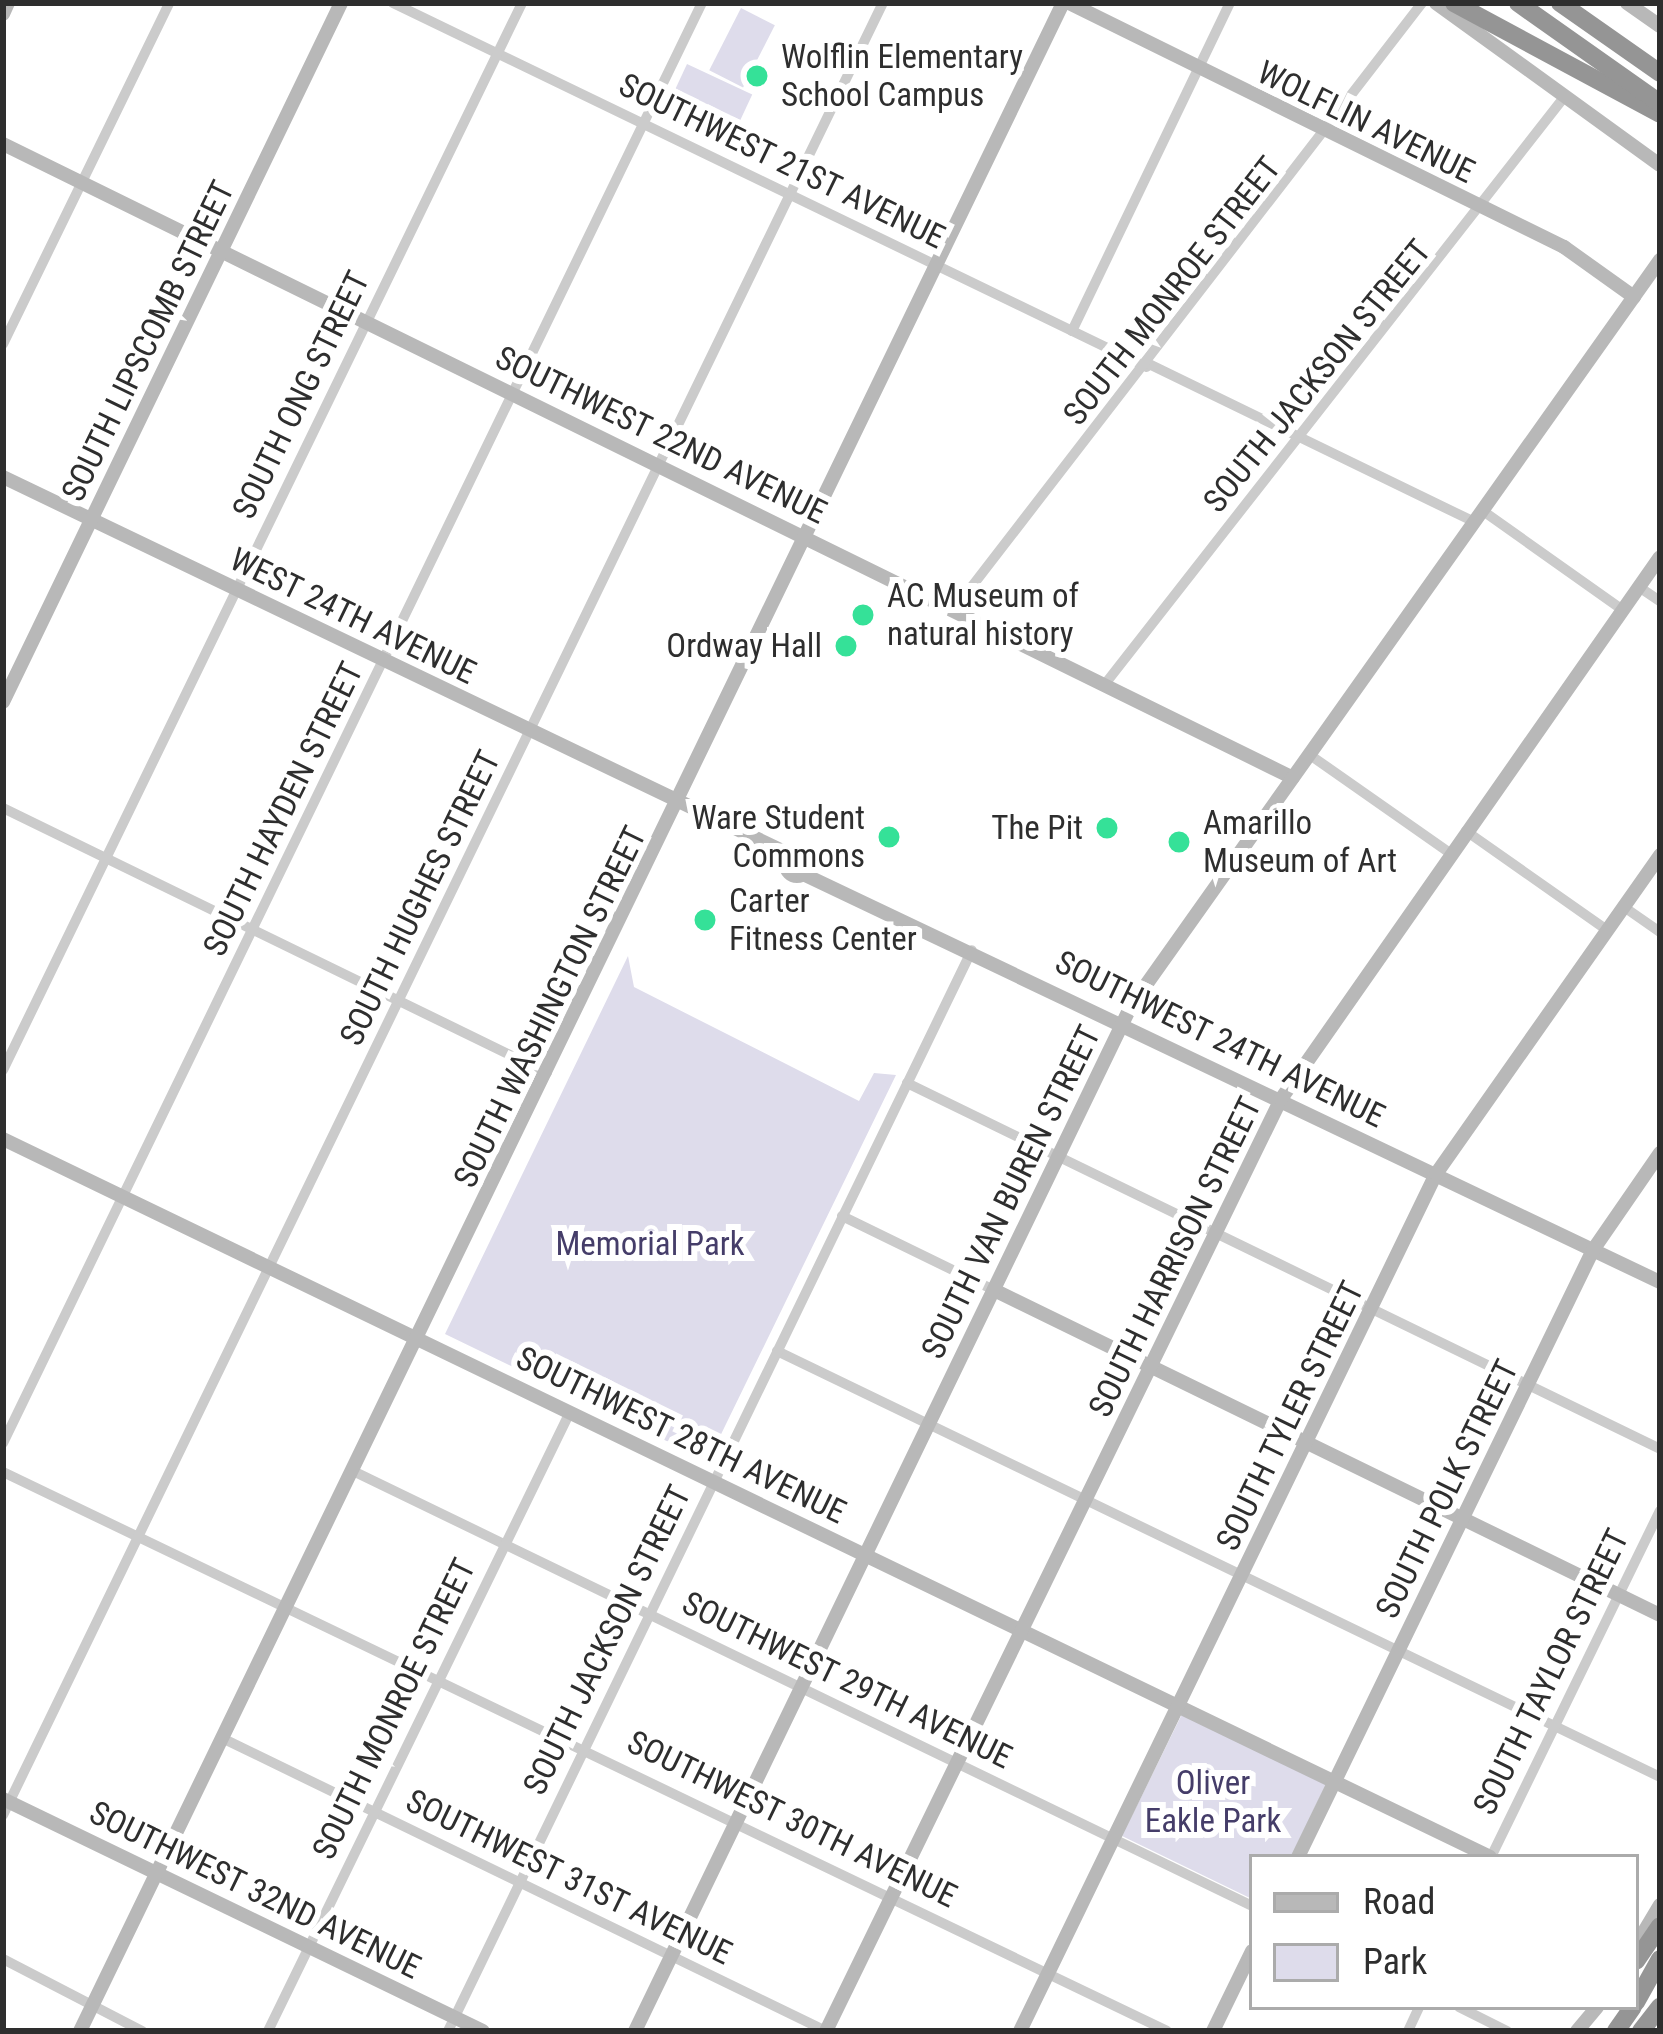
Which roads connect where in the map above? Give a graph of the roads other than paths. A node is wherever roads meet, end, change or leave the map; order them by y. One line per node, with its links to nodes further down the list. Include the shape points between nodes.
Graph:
1 (8, 3): 17 (main road)
2 (169, 3): 29 (street)
3 (341, 3): 32 (main road, SOUTH LIPSCOMB STREET)
4 (393, 3): 19 (street, SOUTHWEST 21ST AVENUE)
5 (522, 3): 19 (street, SOUTH ONG STREET)
6 (702, 3): 25 (street, SOUTH HAYDEN STREET)
7 (883, 3): 30 (street, SOUTH HUGHES STREET)
8 (1066, 3): 20 (main road, WOLFLIN AVENUE); 34 (main road, SOUTH WASHINGTON STREET)
9 (1230, 3): 20 (street)
10 (1422, 3): 26 (street, SOUTH MONROE STREET)
11 (1436, 3): 22 (main road)
12 (1454, 3): 24 (highway)
13 (1518, 3): 23 (highway)
14 (1560, 3): 21 (highway)
15 (1576, 3): 21 (highway)
16 (1629, 4): 18 (main road)
17 (3, 14)
18 (1660, 26)
19 (497, 54): 25 (street, SOUTHWEST 21ST AVENUE); 36 (street, SOUTH ONG STREET)
20 (1198, 69): 26 (main road, WOLFLIN AVENUE); 37 (street)
21 (1660, 73)
22 (1565, 96): 28 (main road); 31 (street, SOUTH JACKSON STREET)
23 (1660, 103)
24 (1660, 114)
25 (643, 123): 30 (street, SOUTHWEST 21ST AVENUE); 40 (street, SOUTH HAYDEN STREET)
26 (1330, 135): 31 (main road, WOLFLIN AVENUE); 39 (street, SOUTH MONROE STREET)
27 (3, 144): 29 (main road, SOUTHWEST 22ND AVENUE)
28 (1660, 165)
29 (81, 183): 32 (main road, SOUTHWEST 22ND AVENUE); 38 (street)
30 (790, 195): 34 (street, SOUTHWEST 21ST AVENUE); 42 (street, SOUTH HUGHES STREET)
31 (1484, 211): 35 (main road, WOLFLIN AVENUE, via 1564,247); 41 (street, SOUTH JACKSON STREET)
32 (221, 253): 36 (main road, SOUTHWEST 22ND AVENUE); 45 (main road, SOUTH LIPSCOMB STREET)
33 (1660, 260): 35 (main road, SOUTH VAN BUREN STREET)
34 (935, 265): 37 (street, SOUTHWEST 21ST AVENUE); 46 (main road, SOUTH WASHINGTON STREET)
35 (1634, 298): 44 (main road, SOUTH VAN BUREN STREET)
36 (367, 322): 40 (main road, SOUTHWEST 22ND AVENUE); 49 (street, SOUTH ONG STREET)
37 (1072, 331): 39 (street, SOUTHWEST 21ST AVENUE)
38 (3, 344)
39 (1148, 365): 41 (street, SOUTHWEST 21ST AVENUE); 51 (street, SOUTH MONROE STREET)
40 (515, 394): 42 (main road, SOUTHWEST 22ND AVENUE); 53 (street, SOUTH HAYDEN STREET)
41 (1303, 437): 44 (street, SOUTHWEST 21ST AVENUE); 54 (street, SOUTH JACKSON STREET)
42 (660, 462): 46 (main road, SOUTHWEST 22ND AVENUE); 56 (street, SOUTH HUGHES STREET)
43 (3, 477): 45 (main road, WEST 24TH AVENUE)
44 (1479, 516): 52 (street, SOUTHWEST 21ST AVENUE); 57 (main road, SOUTH VAN BUREN STREET)
45 (92, 521): 49 (main road, WEST 24TH AVENUE); 55 (main road, SOUTH LIPSCOMB STREET)
46 (806, 535): 51 (main road, SOUTHWEST 22ND AVENUE); 59 (main road, SOUTH WASHINGTON STREET)
47 (1660, 557): 48 (main road, SOUTH HARRISON STREET)
48 (1639, 587): 50 (street); 52 (main road, SOUTH HARRISON STREET)
49 (237, 590): 53 (main road, WEST 24TH AVENUE); 64 (street, SOUTH ONG STREET)
50 (1660, 602)
51 (956, 607): 54 (main road, SOUTHWEST 22ND AVENUE)
52 (1623, 610): 61 (main road, SOUTH HARRISON STREET)
53 (385, 662): 56 (main road, WEST 24TH AVENUE); 66 (street, SOUTH HAYDEN STREET)
54 (1105, 684): 58 (main road, SOUTHWEST 22ND AVENUE)
55 (3, 702)
56 (532, 734): 59 (main road, WEST 24TH AVENUE); 70 (street, SOUTH HUGHES STREET)
57 (1310, 755): 58 (main road, SOUTH VAN BUREN STREET); 62 (street)
58 (1293, 778): 71 (main road, SOUTH VAN BUREN STREET)
59 (679, 806): 69 (main road, SOUTHWEST 24TH AVENUE); 73 (main road, SOUTH WASHINGTON STREET)
60 (3, 808): 64 (street)
61 (1466, 830): 62 (main road, SOUTH HARRISON STREET); 67 (street)
62 (1450, 853): 75 (main road, SOUTH HARRISON STREET)
63 (1660, 855): 65 (main road, SOUTH TYLER STREET)
64 (108, 858): 66 (street); 72 (street, SOUTH ONG STREET)
65 (1624, 907): 67 (main road, SOUTH TYLER STREET); 68 (street)
66 (254, 930): 70 (street); 80 (street, SOUTH HAYDEN STREET)
67 (1607, 930): 79 (main road, SOUTH TYLER STREET)
68 (1660, 932)
69 (972, 950): 71 (main road, SOUTHWEST 24TH AVENUE); 74 (street, SOUTH JACKSON STREET)
70 (399, 1001): 73 (street); 84 (street, SOUTH HUGHES STREET)
71 (1122, 1023): 75 (main road, SOUTHWEST 24TH AVENUE); 78 (main road, SOUTH VAN BUREN STREET)
72 (3, 1070)
73 (548, 1073): 88 (main road, SOUTH WASHINGTON STREET)
74 (907, 1083): 78 (street); 81 (street, SOUTH JACKSON STREET)
75 (1281, 1099): 79 (main road, SOUTHWEST 24TH AVENUE); 82 (main road, SOUTH HARRISON STREET)
76 (3, 1139): 80 (main road, SOUTHWEST 28TH AVENUE)
77 (1660, 1153): 83 (main road, SOUTH POLK STREET)
78 (1058, 1156): 82 (street); 86 (main road, SOUTH VAN BUREN STREET)
79 (1436, 1174): 83 (main road, SOUTHWEST 24TH AVENUE); 87 (main road, SOUTH TYLER STREET)
80 (123, 1197): 84 (main road, SOUTHWEST 28TH AVENUE); 94 (street, SOUTH HAYDEN STREET)
81 (842, 1216): 86 (street); 89 (street, SOUTH JACKSON STREET)
82 (1215, 1233): 87 (street); 90 (main road, SOUTH HARRISON STREET)
83 (1593, 1250): 85 (main road, SOUTHWEST 24TH AVENUE); 91 (main road, SOUTH POLK STREET)
84 (269, 1268): 88 (main road, SOUTHWEST 28TH AVENUE); 103 (street, SOUTH HUGHES STREET)
85 (1660, 1282)
86 (994, 1290): 90 (main road); 93 (main road, SOUTH VAN BUREN STREET)
87 (1370, 1309): 91 (street); 95 (main road, SOUTH TYLER STREET)
88 (417, 1339): 92 (main road, SOUTHWEST 28TH AVENUE); 97 (main road, SOUTH WASHINGTON STREET)
89 (777, 1351): 93 (street); 99 (street, SOUTH JACKSON STREET)
90 (1151, 1366): 95 (main road); 100 (main road, SOUTH HARRISON STREET)
91 (1527, 1385): 96 (street); 102 (main road, SOUTH POLK STREET)
92 (570, 1412): 99 (main road, SOUTHWEST 28TH AVENUE); 104 (street, SOUTH MONROE STREET)
93 (929, 1424): 100 (street); 105 (main road, SOUTH VAN BUREN STREET)
94 (3, 1443)
95 (1306, 1443): 102 (main road); 106 (main road, SOUTH TYLER STREET)
96 (1660, 1449)
97 (353, 1471): 104 (street, SOUTHWEST 29TH AVENUE); 108 (main road, SOUTH WASHINGTON STREET)
98 (3, 1472): 103 (street, SOUTHWEST 30TH AVENUE)
99 (715, 1481): 105 (main road, SOUTHWEST 28TH AVENUE); 109 (street, SOUTH JACKSON STREET)
100 (1088, 1502): 106 (street); 111 (main road, SOUTH HARRISON STREET)
101 (1660, 1511): 107 (street, SOUTH TAYLOR STREET)
102 (1463, 1518): 107 (main road); 112 (main road, SOUTH POLK STREET)
103 (137, 1538): 108 (street, SOUTHWEST 30TH AVENUE); 122 (street, SOUTH HUGHES STREET)
104 (505, 1544): 109 (street, SOUTHWEST 29TH AVENUE); 113 (street, SOUTH MONROE STREET)
105 (866, 1555): 111 (main road, SOUTHWEST 28TH AVENUE); 114 (main road, SOUTH VAN BUREN STREET)
106 (1243, 1576): 112 (street); 115 (main road, SOUTH TYLER STREET)
107 (1619, 1595): 110 (main road); 116 (street, SOUTH TAYLOR STREET)
108 (288, 1607): 113 (street, SOUTHWEST 30TH AVENUE); 117 (main road, SOUTH WASHINGTON STREET)
109 (650, 1614): 114 (street, SOUTHWEST 29TH AVENUE); 118 (street, SOUTH JACKSON STREET)
110 (1660, 1615)
111 (1024, 1633): 115 (main road, SOUTHWEST 28TH AVENUE); 119 (main road, SOUTH HARRISON STREET)
112 (1399, 1652): 116 (street); 121 (main road, SOUTH POLK STREET)
113 (438, 1678): 118 (street, SOUTHWEST 30TH AVENUE); 123 (street, SOUTH MONROE STREET)
114 (801, 1687): 119 (street, SOUTHWEST 29TH AVENUE); 124 (main road, SOUTH VAN BUREN STREET)
115 (1178, 1707): 121 (main road, SOUTHWEST 28TH AVENUE); 125 (main road, SOUTH TYLER STREET)
116 (1554, 1726): 120 (street); 128 (street, SOUTH TAYLOR STREET)
117 (224, 1739): 123 (street, SOUTHWEST 31ST AVENUE); 129 (main road, SOUTH WASHINGTON STREET)
118 (584, 1748): 124 (street, SOUTHWEST 30TH AVENUE); 130 (street, SOUTH JACKSON STREET)
119 (959, 1764): 125 (street, SOUTHWEST 29TH AVENUE); 131 (main road, SOUTH HARRISON STREET)
120 (1660, 1777)
121 (1334, 1783): 126 (main road, SOUTH POLK STREET); 127 (main road, SOUTHWEST 28TH AVENUE)
122 (5, 1805): 129 (main road, SOUTHWEST 32ND AVENUE)
123 (374, 1812): 130 (street, SOUTHWEST 31ST AVENUE); 135 (street, SOUTH MONROE STREET)
124 (735, 1822): 131 (street, SOUTHWEST 30TH AVENUE); 136 (main road, SOUTH VAN BUREN STREET)
125 (1114, 1840): 132 (street, SOUTHWEST 29TH AVENUE); 140 (main road, SOUTH TYLER STREET)
126 (1299, 1854)
127 (1485, 1854)
128 (1492, 1854)
129 (158, 1873): 135 (main road, SOUTHWEST 32ND AVENUE); 142 (main road, SOUTH WASHINGTON STREET)
130 (520, 1882): 136 (street, SOUTHWEST 31ST AVENUE); 145 (street, SOUTH JACKSON STREET)
131 (892, 1898): 140 (street, SOUTHWEST 30TH AVENUE); 151 (main road, SOUTH HARRISON STREET)
132 (1249, 1905)
133 (1660, 1905): 134 (main road)
134 (1644, 1934)
135 (309, 1946): 145 (main road, SOUTHWEST 32ND AVENUE); 148 (street, SOUTH MONROE STREET)
136 (670, 1956): 150 (main road, SOUTH VAN BUREN STREET); 151 (street, SOUTHWEST 31ST AVENUE)
137 (1249, 1957): 154 (main road)
138 (3, 1959): 142 (street)
139 (1660, 1959): 141 (highway)
140 (1048, 1973): 152 (main road, SOUTH TYLER STREET); 153 (street, SOUTHWEST 30TH AVENUE)
141 (1639, 1997)
142 (92, 2007): 146 (main road, SOUTH WASHINGTON STREET); 147 (street)
143 (1660, 2007): 156 (highway)
144 (1465, 2010): 155 (street)
145 (452, 2024): 149 (main road, SOUTHWEST 32ND AVENUE)
146 (80, 2031)
147 (142, 2031)
148 (268, 2031)
149 (483, 2031)
150 (635, 2031)
151 (826, 2031)
152 (1020, 2031)
153 (1168, 2031)
154 (1214, 2031)
155 (1508, 2031)
156 (1641, 2031)

